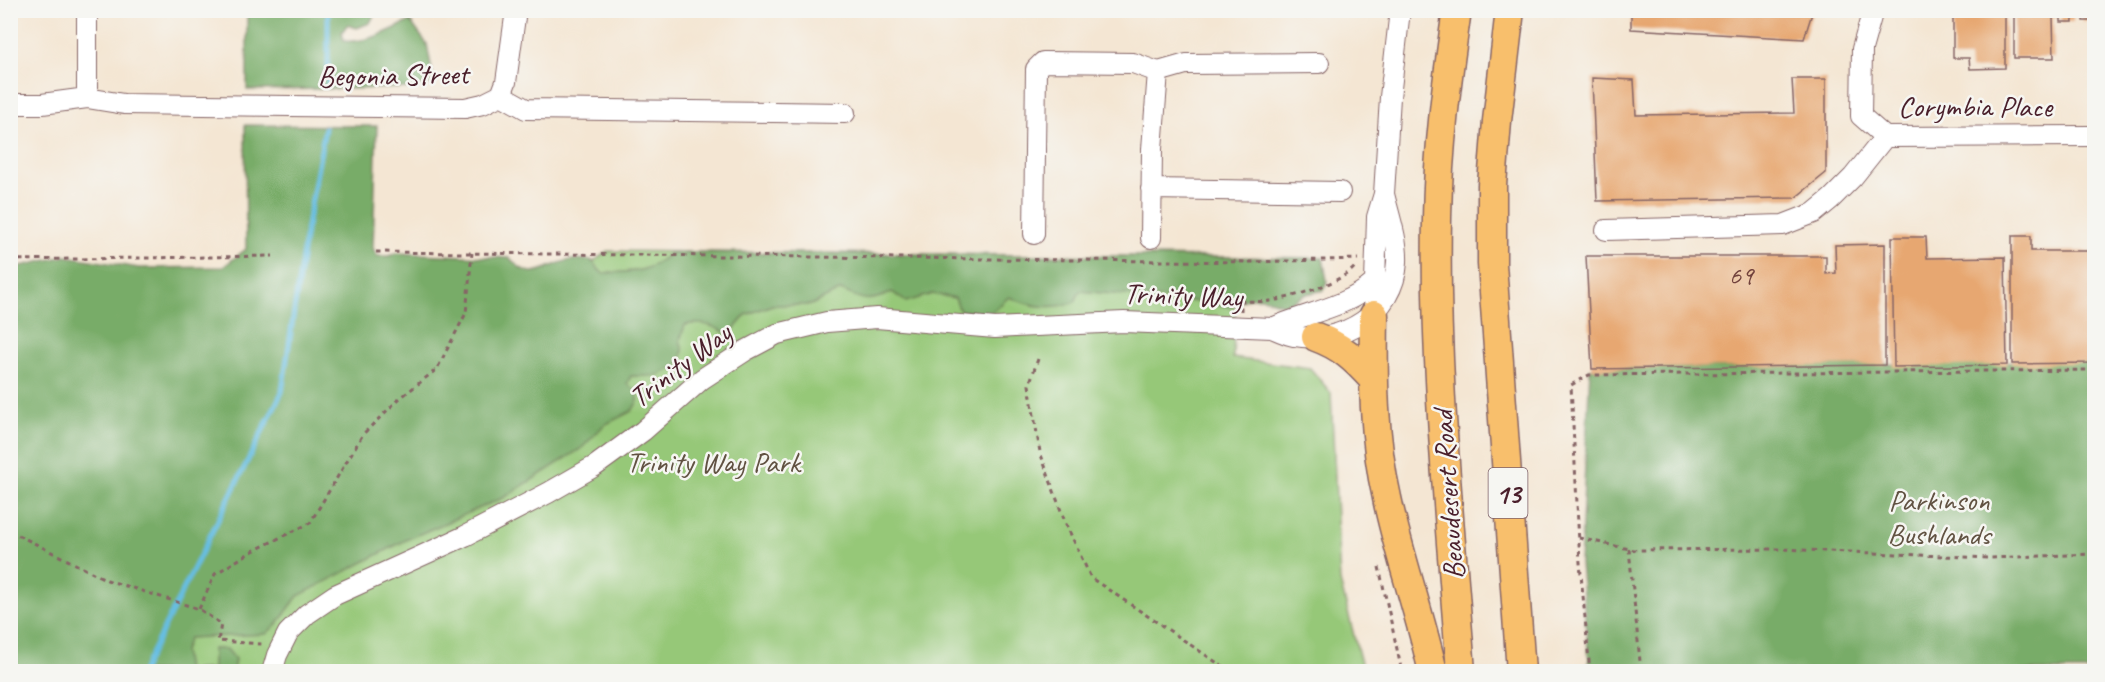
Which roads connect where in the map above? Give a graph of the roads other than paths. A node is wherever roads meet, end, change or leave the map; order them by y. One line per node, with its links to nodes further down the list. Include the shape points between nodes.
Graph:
1 (87, 10): 10 (street)
2 (516, 10): 9 (street)
3 (1400, 10): 17 (street)
4 (1457, 10): 28 (highway, Beaudesert Road / 13, via 1441,148 1437,318)
5 (1510, 10): 29 (highway, Beaudesert Road / 13, via 1492,185 1491,264)
6 (1873, 10): 14 (street, Corymbia Place, via 1862,49 1862,116)
7 (1319, 63): 8 (street, via 1186,64)
8 (1158, 72): 15 (street); 19 (street, via 1133,63 1043,62 1036,69)
9 (501, 95): 10 (street, Begonia Street, via 465,108 124,104); 12 (street, Begonia Street, via 526,109)
10 (87, 98): 11 (street, Begonia Street)
11 (10, 104)
12 (845, 113)
13 (2094, 136): 14 (street, Corymbia Place)
14 (1885, 137): 18 (street, via 1831,199 1814,213 1783,225)
15 (1151, 189): 16 (street); 20 (street)
16 (1340, 192)
17 (1384, 194): 21 (street, via 1377,217); 22 (street, via 1397,260 1387,298)
18 (1606, 230)
19 (1034, 234)
20 (1151, 238)
21 (1374, 283): 22 (street); 23 (street, Trinity Way, via 1343,302)
22 (1374, 315): 24 (street, Trinity Way, via 1349,330); 25 (highway)
23 (1272, 328): 24 (street, Trinity Way, via 1293,336); 26 (street, Trinity Way, via 1124,322 995,328 877,318 827,322 777,334 702,379 643,431 595,466 465,536 335,595 288,633)
24 (1316, 337): 25 (highway, via 1341,348)
25 (1373, 379): 27 (highway, via 1387,497)
26 (272, 672)
27 (1433, 672)
28 (1461, 672)
29 (1521, 672)

